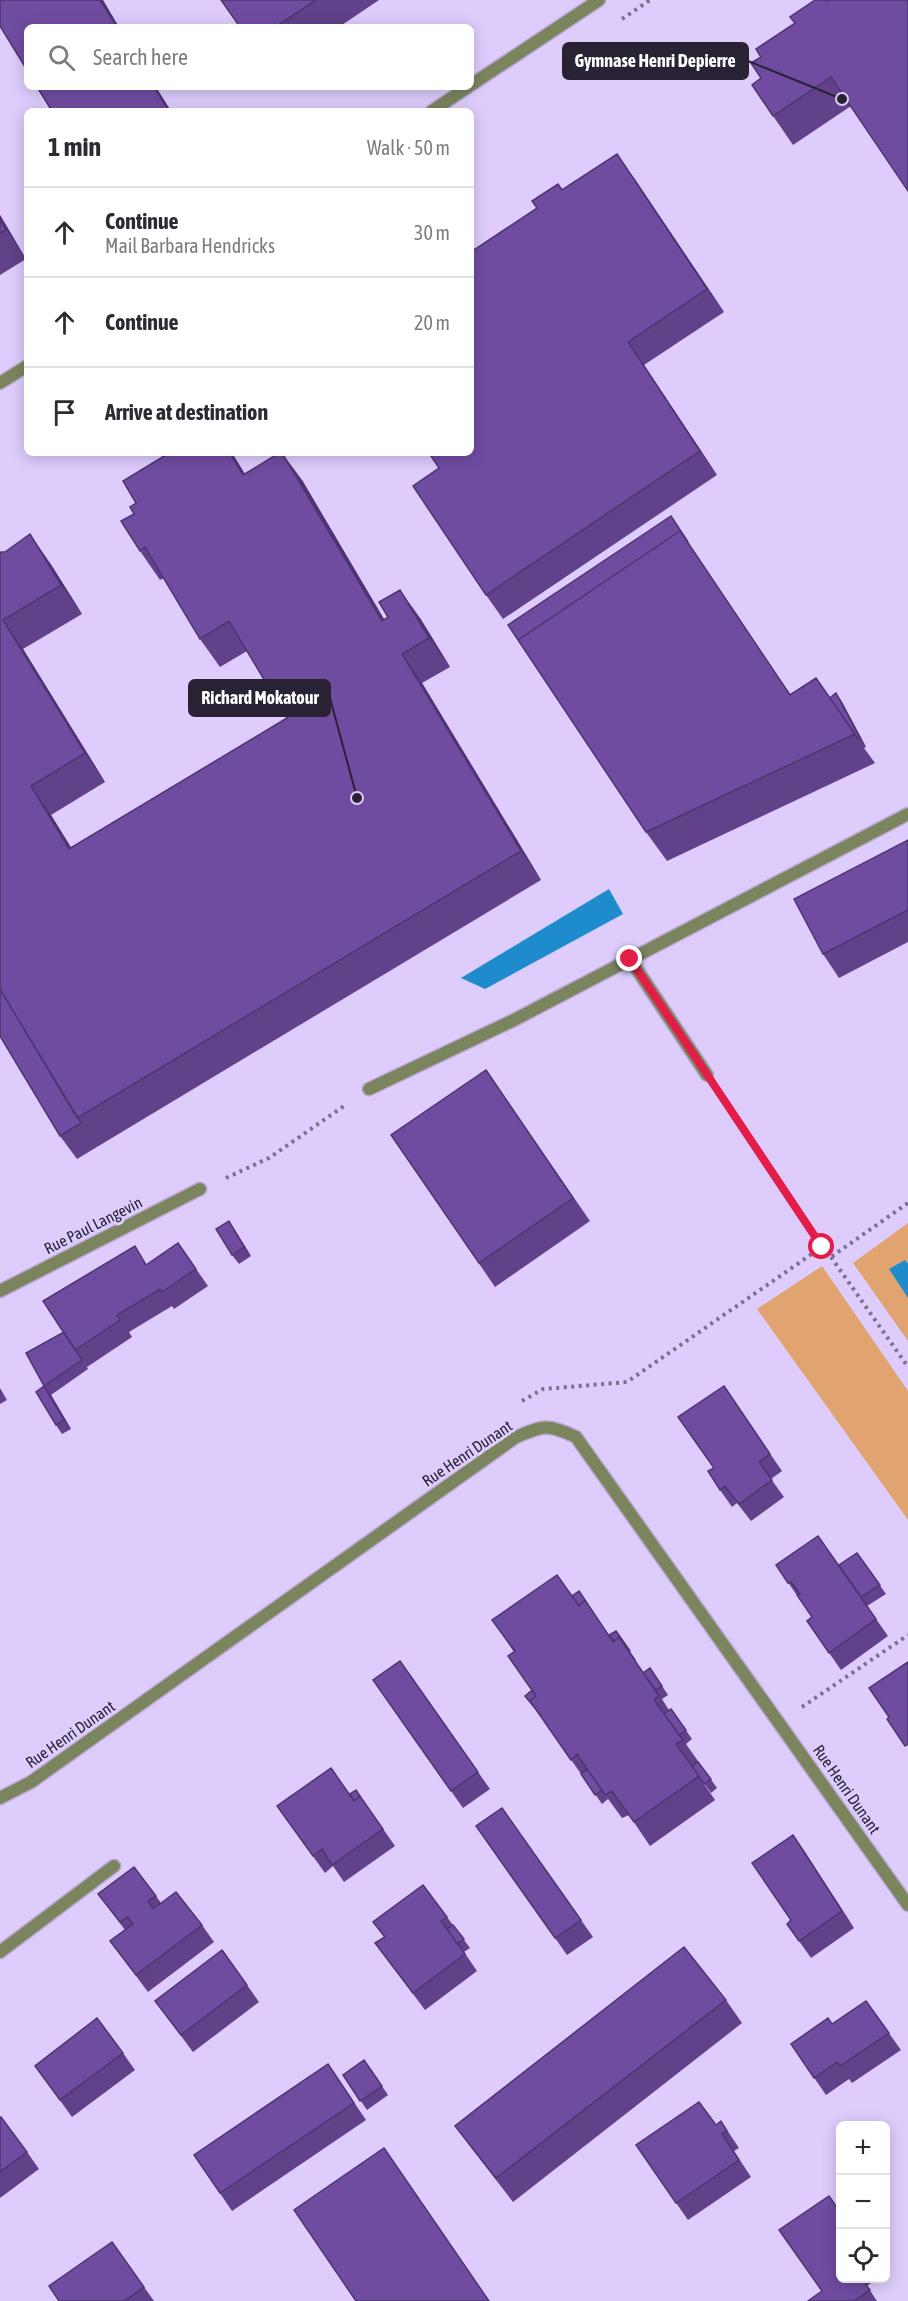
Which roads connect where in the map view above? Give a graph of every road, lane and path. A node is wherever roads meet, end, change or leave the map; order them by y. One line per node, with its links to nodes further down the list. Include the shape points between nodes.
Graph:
1 (599, 0): 2 (street)
2 (474, 83)
3 (464, 90): 4 (street)
4 (437, 108)
5 (24, 368): 6 (street)
6 (0, 383)
7 (908, 814): 8 (street)
8 (630, 959): 9 (street); 10 (street)
9 (707, 1076): 12 (path)
10 (369, 1089): 11 (path, via 269,1158)
11 (200, 1189): 14 (street, Rue Paul Langevin)
12 (822, 1247)
13 (831, 1257): 15 (path)
14 (0, 1291)
15 (908, 1367)
16 (908, 1635): 17 (path)
17 (780, 1722): 18 (street, Rue Henri Dunant, via 576,1437 553,1427 516,1437 31,1782); 20 (street, Rue Henri Dunant)
18 (0, 1798)
19 (114, 1866): 21 (street)
20 (908, 1905)
21 (0, 1952)

